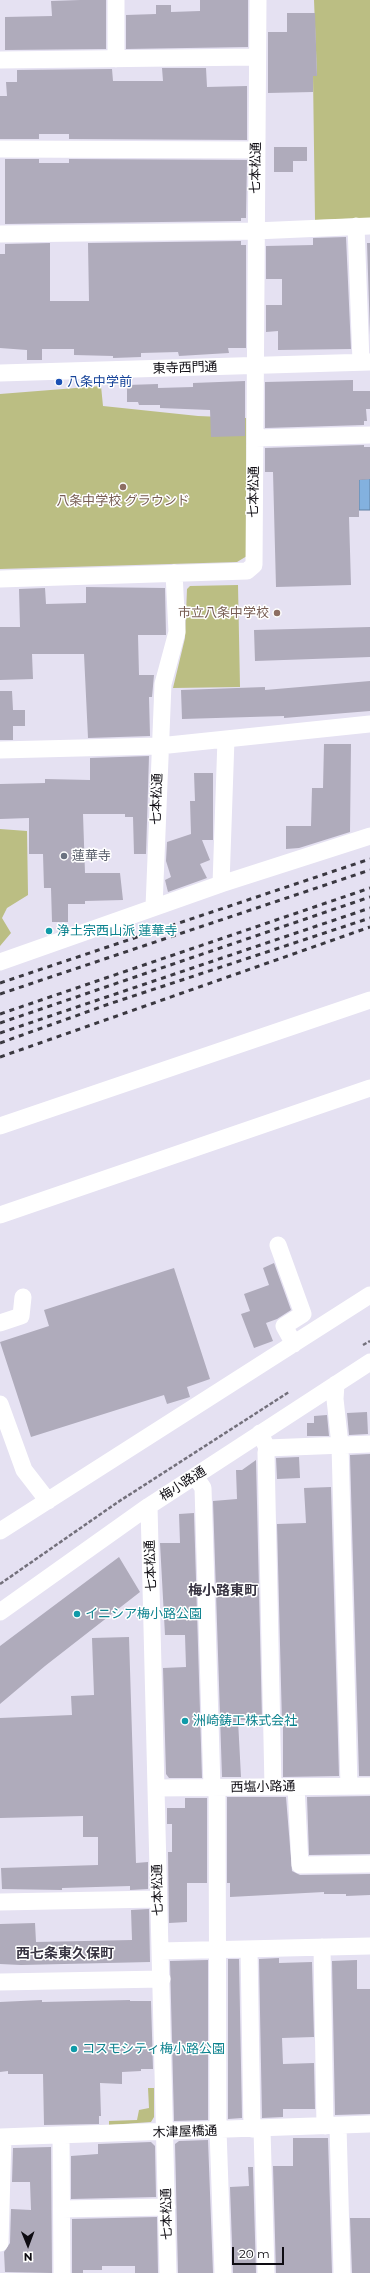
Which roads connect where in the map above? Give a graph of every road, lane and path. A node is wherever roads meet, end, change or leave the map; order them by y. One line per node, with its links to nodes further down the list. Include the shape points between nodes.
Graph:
1 (116, 0): 4 (street)
2 (258, 0): 3 (street, 七本松通)
3 (257, 57): 4 (street); 7 (street, 七本松通)
4 (116, 59): 5 (street)
5 (0, 60)
6 (0, 149): 7 (street)
7 (256, 150): 9 (street, 七本松通)
8 (363, 226): 9 (street); 11 (street)
9 (255, 231): 10 (street); 12 (street, 七本松通)
10 (0, 234)
11 (365, 362): 12 (street, 東寺西門通)
12 (256, 366): 13 (street, 東寺西門通); 15 (street, 七本松通)
13 (0, 373)
14 (370, 435): 15 (street)
15 (255, 438): 16 (street, 七本松通, via 254,565 246,571)
16 (174, 573): 17 (street); 20 (street, 七本松通, via 177,632 163,684)
17 (0, 579)
18 (370, 724): 19 (street)
19 (226, 739): 20 (street); 23 (street)
20 (159, 746): 21 (street); 24 (street, 七本松通)
21 (0, 750)
22 (370, 836): 23 (street)
23 (221, 884): 24 (street)
24 (154, 907): 25 (street)
25 (0, 962)
26 (370, 1000): 28 (street)
27 (370, 1088): 29 (street)
28 (0, 1126)
29 (0, 1215)
30 (278, 1245): 34 (street, via 303,1314 284,1326)
31 (370, 1295): 34 (street)
32 (23, 1297): 33 (street, via 21,1316)
33 (0, 1324)
34 (294, 1344): 43 (street)
35 (370, 1362): 36 (street, 梅小路通)
36 (336, 1384): 38 (street, 梅小路通); 40 (street)
37 (0, 1404): 43 (street, via 24,1470)
38 (260, 1433): 41 (street); 42 (street, 梅小路通)
39 (370, 1444): 40 (street)
40 (340, 1445): 41 (street); 47 (street)
41 (267, 1448): 49 (street)
42 (196, 1476): 44 (street, 梅小路通); 52 (street, via 203,1488)
43 (48, 1501): 45 (street)
44 (149, 1506): 46 (street, 梅小路通); 51 (street, 七本松通)
45 (0, 1532)
46 (0, 1612)
47 (349, 1786): 48 (street, 西塩小路通); 50 (street, 西塩小路通)
48 (370, 1786)
49 (273, 1787): 50 (street, 西塩小路通); 52 (street, 西塩小路通)
50 (296, 1787): 53 (street, via 300,1865)
51 (157, 1788): 52 (street, 西塩小路通); 54 (street, 七本松通)
52 (214, 1788): 59 (street)
53 (370, 1864)
54 (158, 1899): 55 (street); 60 (street, 七本松通)
55 (0, 1902)
56 (322, 1946): 57 (street); 58 (street); 64 (street)
57 (370, 1946)
58 (249, 1949): 59 (street); 65 (street)
59 (216, 1950): 60 (street); 66 (street)
60 (160, 1951): 61 (street, 七本松通)
61 (162, 1980): 62 (street); 67 (street, 七本松通)
62 (0, 1982)
63 (370, 2124): 64 (street, 木津屋橋通)
64 (331, 2126): 65 (street, 木津屋橋通); 77 (street)
65 (257, 2129): 66 (street, 木津屋橋通); 76 (street)
66 (218, 2130): 67 (street, 木津屋橋通); 75 (street)
67 (165, 2133): 68 (street, 木津屋橋通); 70 (street, 七本松通)
68 (62, 2136): 69 (street, 木津屋橋通); 71 (street)
69 (1, 2137): 72 (street)
70 (167, 2207): 71 (street); 74 (street, 七本松通)
71 (62, 2209): 73 (street)
72 (0, 2243)
73 (62, 2273)
74 (168, 2273)
75 (223, 2273)
76 (266, 2273)
77 (342, 2273)

